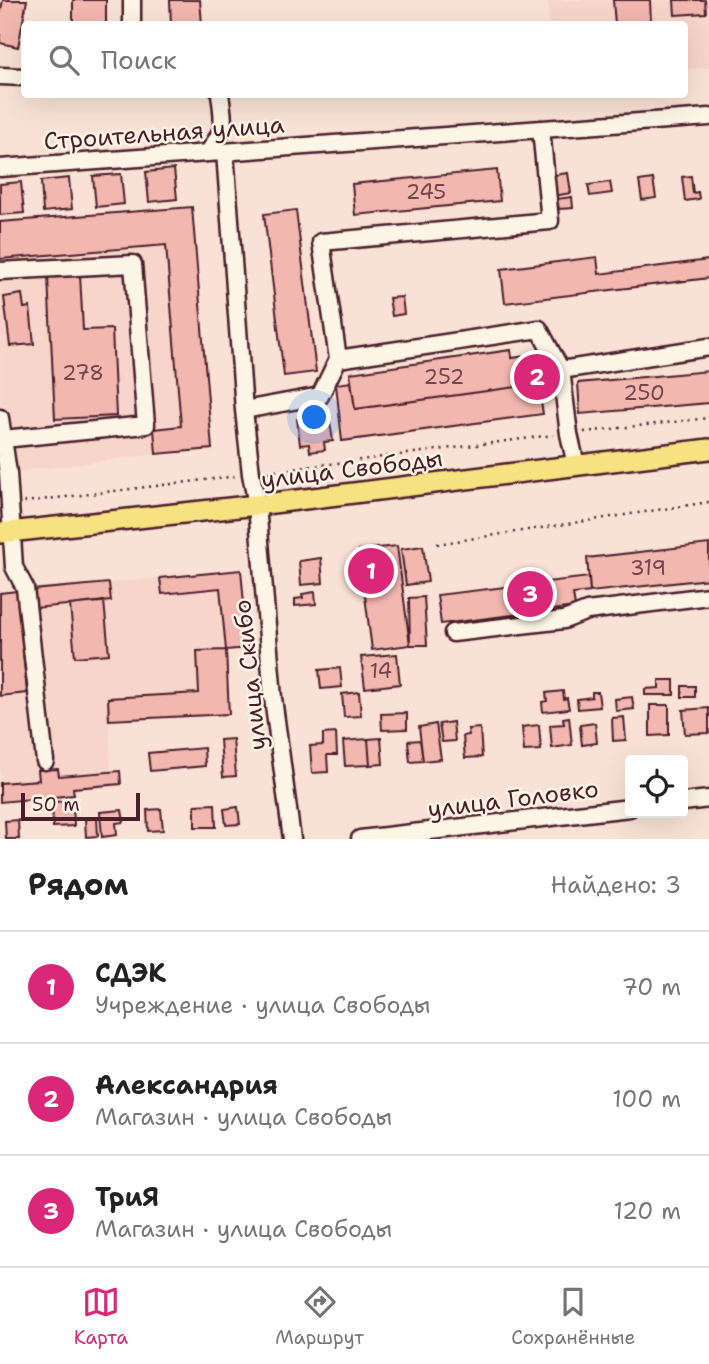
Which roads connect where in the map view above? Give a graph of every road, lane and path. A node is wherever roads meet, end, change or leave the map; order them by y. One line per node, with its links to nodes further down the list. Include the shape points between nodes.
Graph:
1 (132, 0): 2 (street)
2 (132, 21)
3 (0, 76): 4 (street)
4 (21, 76)
5 (221, 98): 9 (street, via 224,124)
6 (709, 117): 7 (street, Строительная улица)
7 (541, 130): 8 (street, Строительная улица); 13 (street, via 550,221 321,242)
8 (225, 152): 9 (street, Строительная улица); 15 (street, улица Скибо)
9 (208, 153): 10 (street, Строительная улица)
10 (0, 168)
11 (0, 271): 19 (street, via 133,264 146,425)
12 (709, 347): 14 (street)
13 (338, 359): 14 (street, via 539,329); 15 (street, via 320,396)
14 (561, 370): 18 (street)
15 (244, 410): 22 (street, улица Скибо)
16 (0, 418): 19 (street)
17 (709, 418): 18 (path)
18 (569, 434): 21 (street); 22 (path)
19 (3, 439): 24 (street)
20 (709, 449): 21 (main road, улица Свободы)
21 (576, 465): 25 (main road, улица Свободы)
22 (251, 474): 24 (path); 25 (street, улица Скибо)
23 (709, 502): 27 (path)
24 (9, 504): 26 (street)
25 (257, 505): 26 (main road, улица Свободы); 34 (street, улица Скибо, via 272,698)
26 (5, 532): 30 (street, via 25,588)
27 (436, 544)
28 (709, 596): 29 (street)
29 (453, 633)
30 (45, 761)
31 (709, 799): 32 (street)
32 (688, 801)
33 (625, 809): 35 (street, улица Головко)
34 (292, 839)
35 (360, 839)

